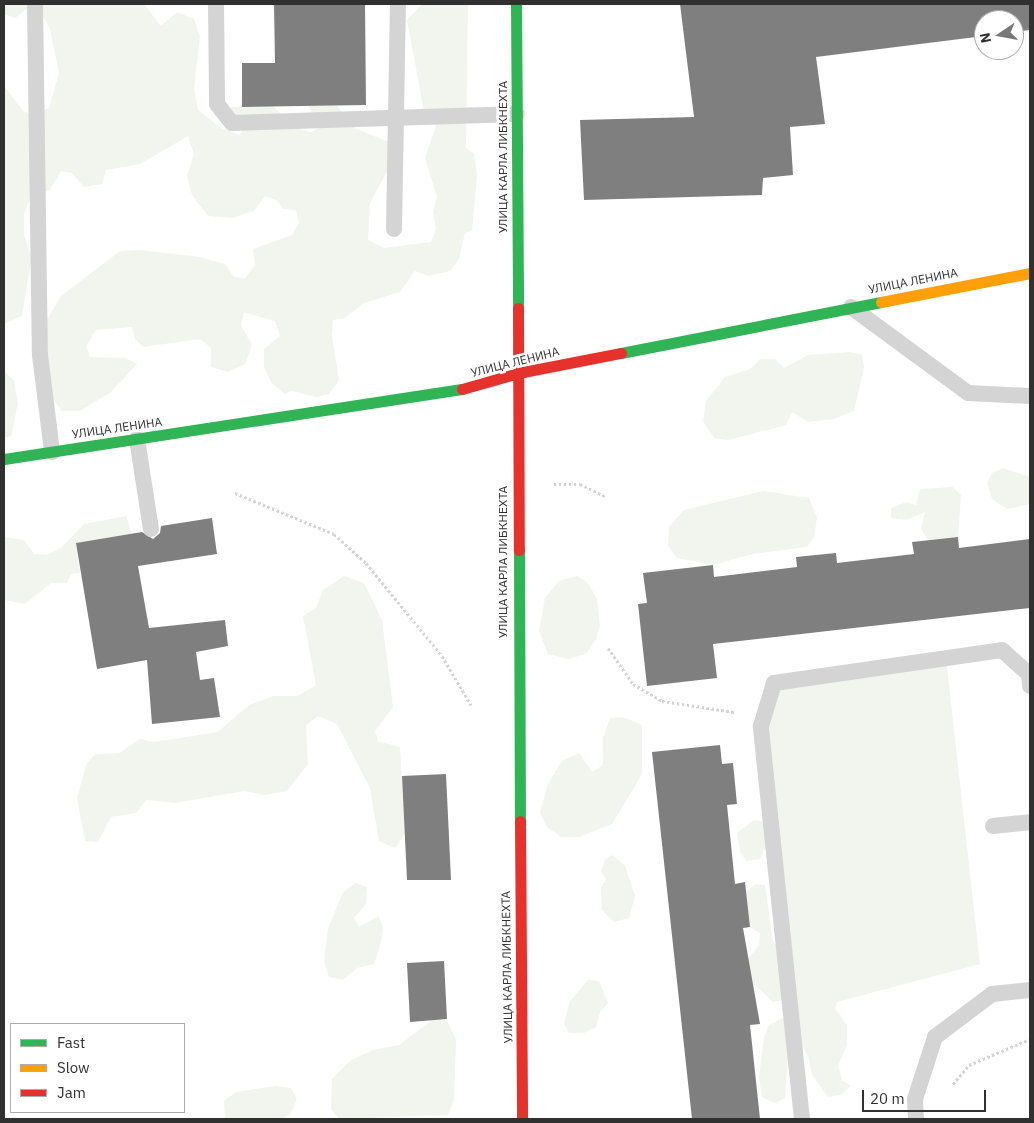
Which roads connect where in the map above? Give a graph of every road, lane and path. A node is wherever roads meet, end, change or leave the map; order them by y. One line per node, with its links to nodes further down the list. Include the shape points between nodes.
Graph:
1 (35, 4): 13 (lane, via 40,354)
2 (216, 4): 6 (lane, via 217,104 232,123)
3 (398, 4): 6 (lane)
4 (516, 4): 5 (main road, УЛИЦА КАРЛА ЛИБКНЕХТА)
5 (517, 114): 6 (lane); 10 (main road, УЛИЦА КАРЛА ЛИБКНЕХТА)
6 (398, 118): 7 (lane)
7 (394, 229)
8 (1030, 272): 9 (main road, УЛИЦА ЛЕНИНА)
9 (850, 307): 10 (main road, УЛИЦА ЛЕНИНА); 11 (lane, via 968,394)
10 (518, 373): 12 (main road, УЛИЦА ЛЕНИНА, via 462,389); 15 (main road, УЛИЦА КАРЛА ЛИБКНЕХТА)
11 (1030, 396)
12 (137, 439): 13 (main road, УЛИЦА ЛЕНИНА); 18 (lane)
13 (52, 452): 14 (main road, УЛИЦА ЛЕНИНА)
14 (4, 459)
15 (516, 487): 17 (path, via 580,484); 28 (main road, УЛИЦА КАРЛА ЛИБКНЕХТА)
16 (234, 492): 21 (path, via 334,534 366,563 442,656)
17 (605, 496)
18 (151, 528)
19 (608, 648): 22 (path, via 634,684 662,701 738,713)
20 (1030, 686): 22 (lane, via 1029,674 1002,650 791,681 774,684)
21 (471, 705)
22 (761, 726): 29 (lane)
23 (1030, 822): 24 (lane)
24 (992, 826)
25 (1030, 990): 30 (lane, via 992,994 935,1037 915,1099)
26 (1030, 1039): 27 (path, via 969,1065)
27 (946, 1092)
28 (522, 1119)
29 (802, 1119)
30 (916, 1119)

